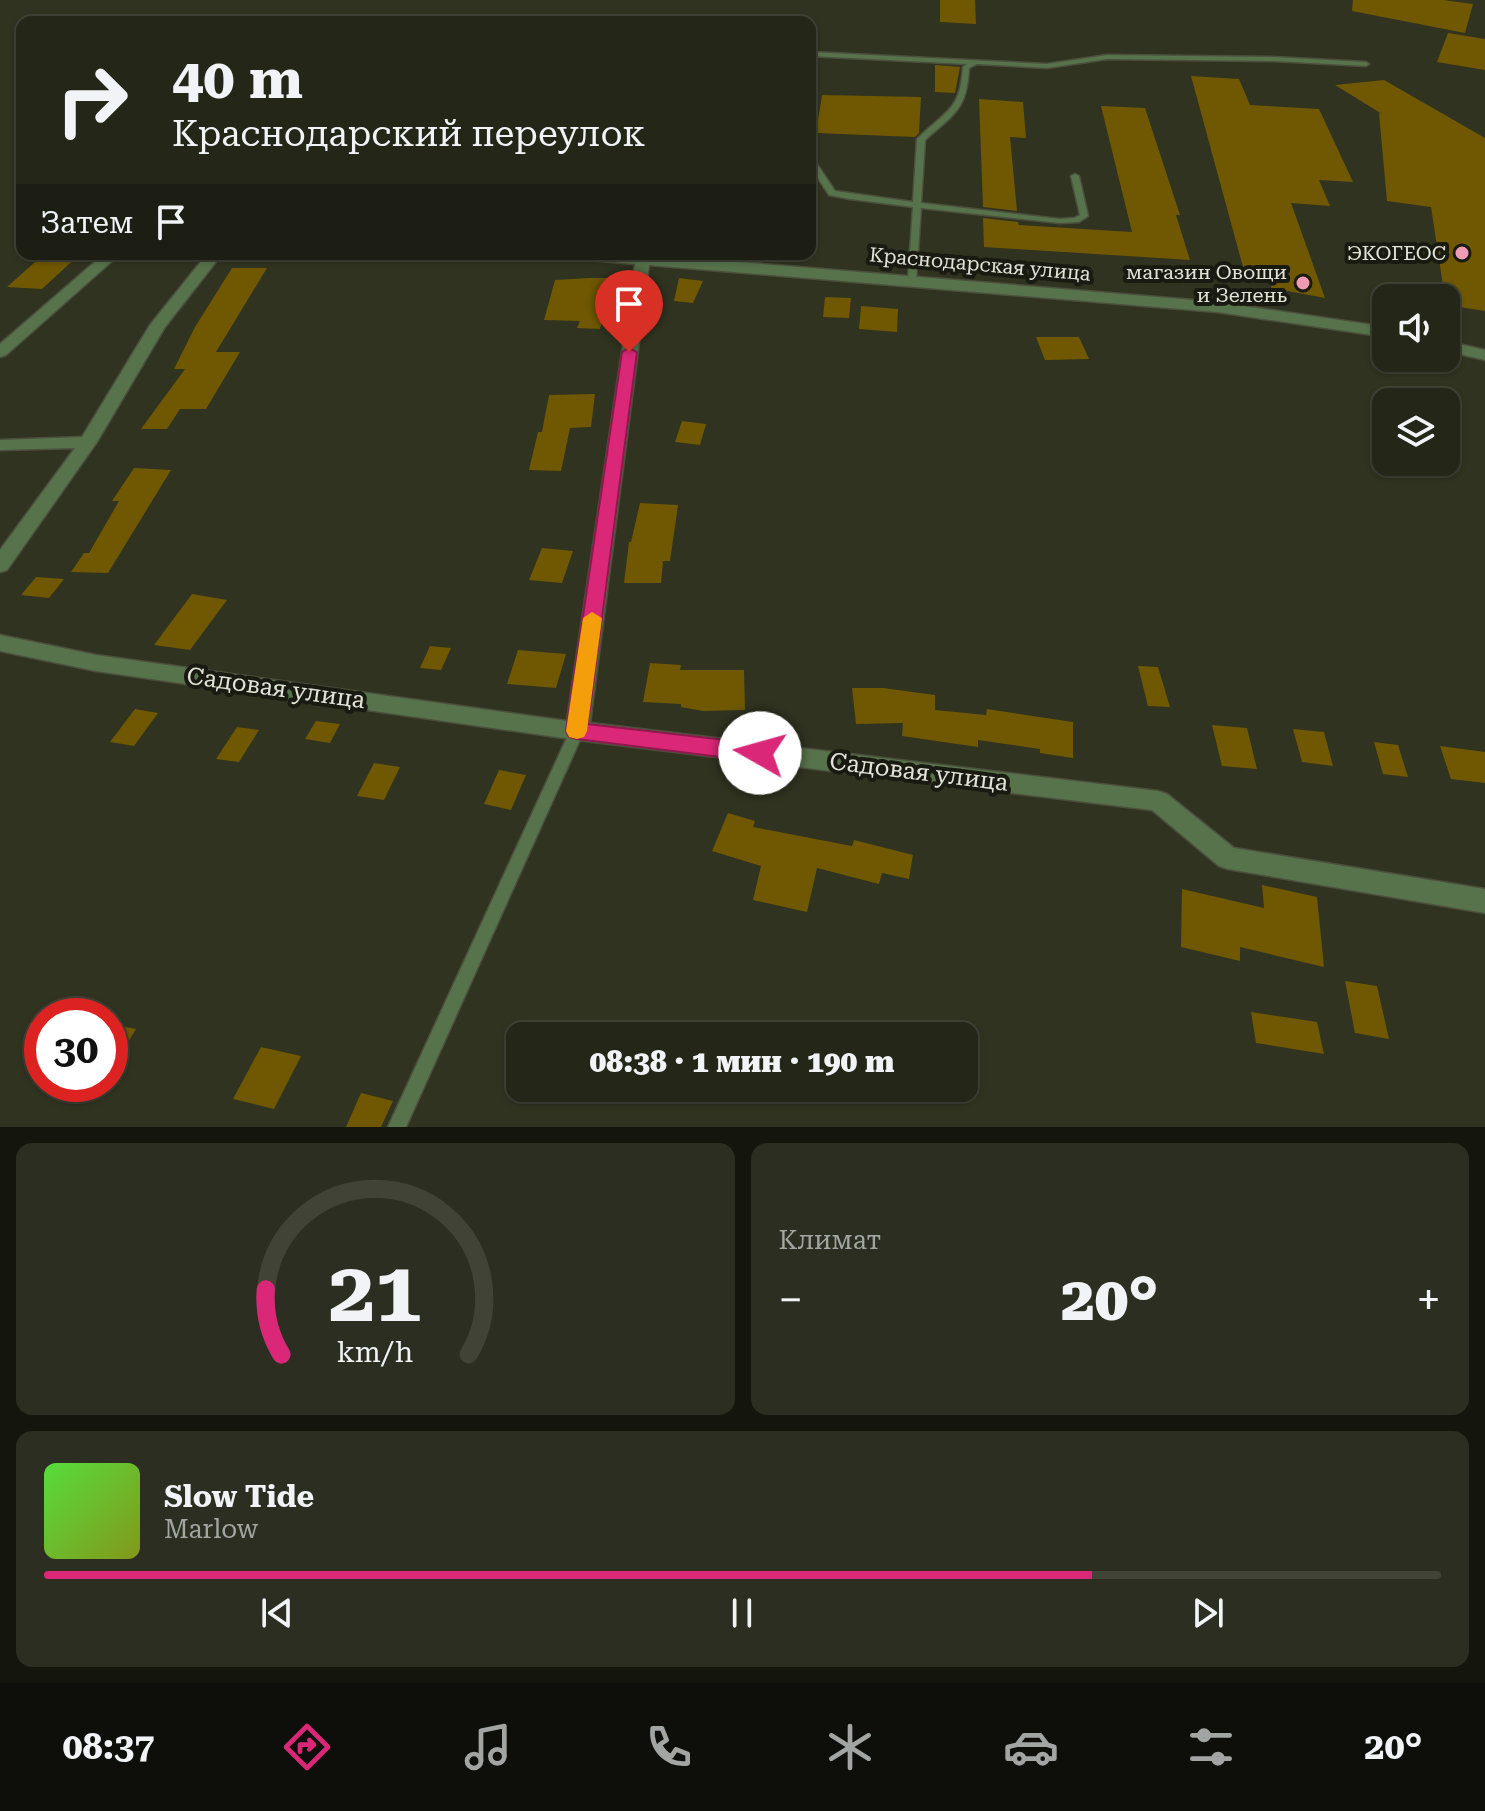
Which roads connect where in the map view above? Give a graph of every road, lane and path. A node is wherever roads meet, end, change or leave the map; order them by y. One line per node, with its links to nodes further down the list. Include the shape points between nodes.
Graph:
1 (816, 54): 2 (lane)
2 (978, 62): 3 (lane, via 1047,66 1107,57); 6 (lane, via 966,67 960,104 921,139)
3 (1366, 64)
4 (816, 169): 6 (lane, via 832,193)
5 (1075, 176): 6 (lane, via 1084,216 1076,220)
6 (916, 205): 11 (lane)
7 (106, 260): 14 (street)
8 (210, 260): 16 (street, via 158,325)
9 (643, 260): 20 (street)
10 (666, 260): 11 (street, Краснодарская улица)
11 (912, 281): 12 (street, Краснодарская улица, via 1217,307)
12 (1372, 330)
13 (1460, 349): 15 (street)
14 (0, 352)
15 (1485, 355)
16 (88, 442): 17 (street); 18 (street)
17 (0, 445)
18 (0, 565)
19 (0, 643): 20 (street, Садовая улица, via 96,663)
20 (577, 731): 21 (street, Садовая улица, via 1158,801 1228,858); 22 (lane)
21 (1485, 901)
22 (397, 1127)

